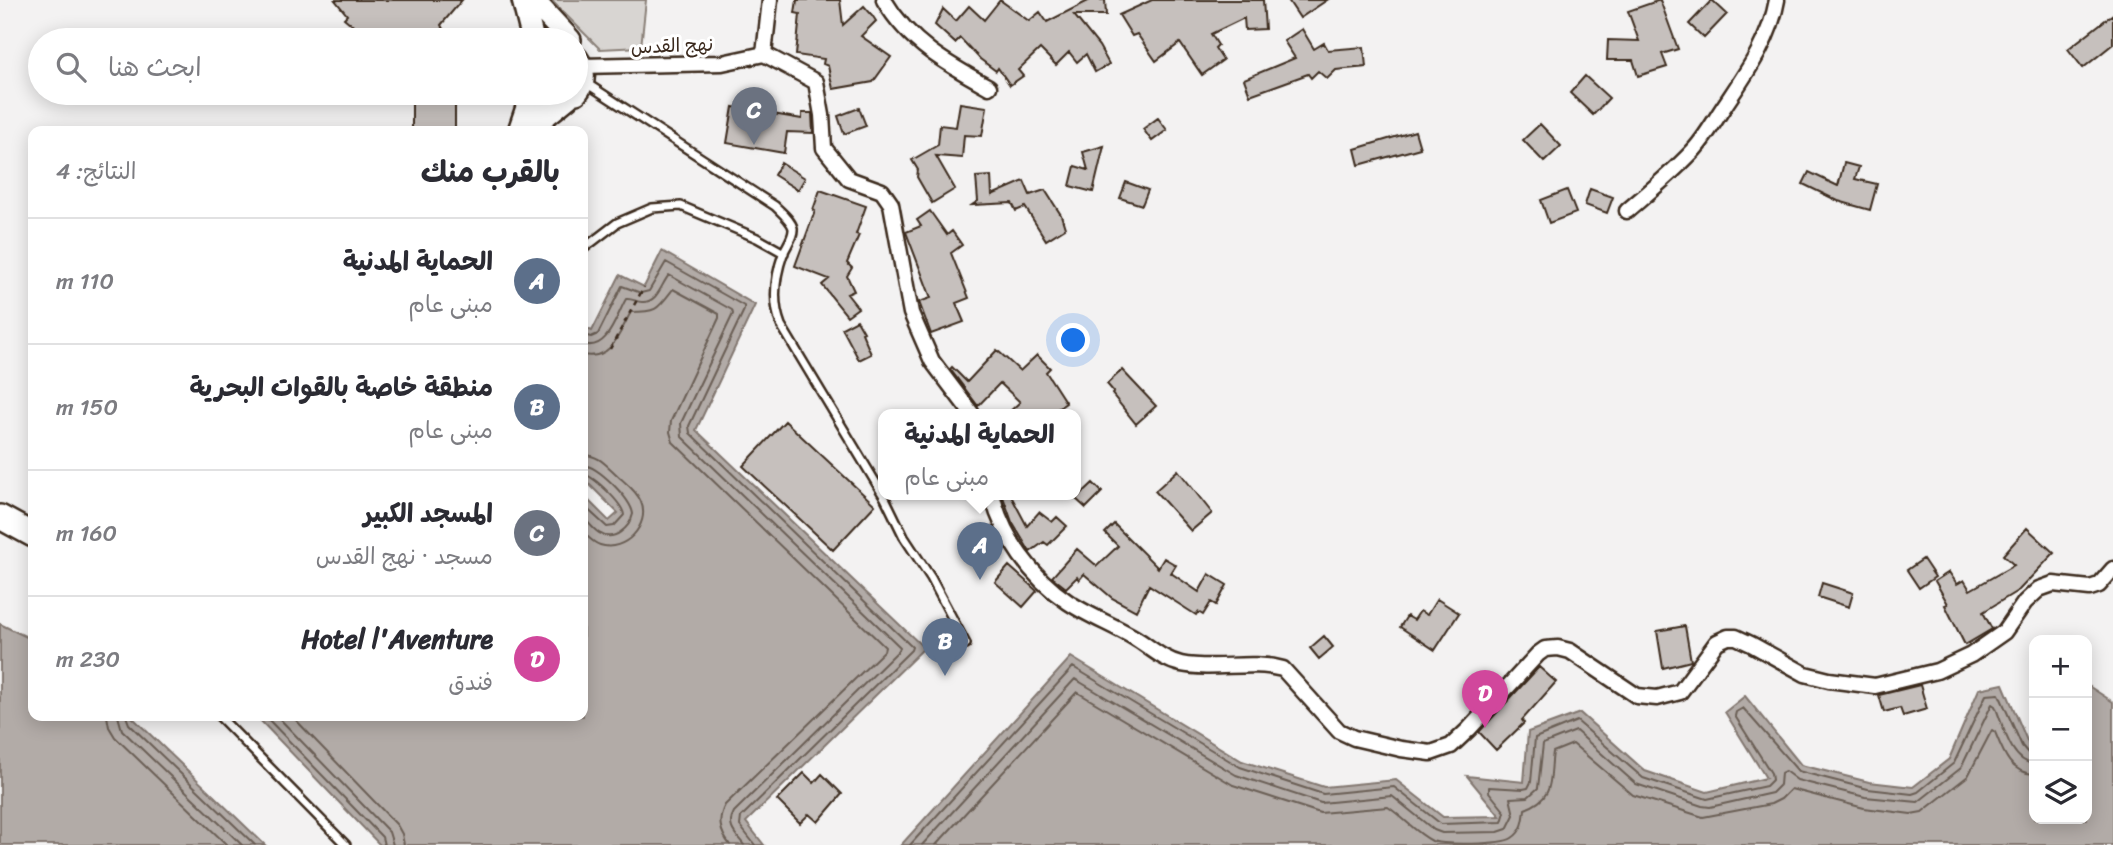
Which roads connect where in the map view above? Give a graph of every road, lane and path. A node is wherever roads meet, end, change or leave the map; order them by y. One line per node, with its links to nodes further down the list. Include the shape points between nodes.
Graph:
1 (523, 0): 6 (main road)
2 (533, 0): 7 (main road)
3 (770, 0): 8 (street)
4 (884, 0): 10 (street, via 909,35 929,52)
5 (1777, 0): 16 (street, via 1754,63 1705,136)
6 (530, 28)
7 (559, 28)
8 (764, 54): 9 (street, نهج القدس); 21 (street, via 816,82 824,148 849,179 881,191 891,204 911,313 932,361)
9 (588, 81)
10 (989, 87)
11 (588, 93): 18 (lane, via 775,206 793,227)
12 (530, 105): 14 (main road)
13 (550, 105): 15 (main road)
14 (524, 126)
15 (528, 126)
16 (1627, 211)
17 (588, 244): 18 (lane, via 617,223 652,208 681,206)
18 (784, 253): 22 (lane, via 774,301 781,325)
19 (644, 287): 20 (path)
20 (610, 349)
21 (968, 409)
22 (878, 486)
23 (886, 500): 28 (lane)
24 (994, 500): 27 (street, via 1006,531 1049,589 1166,660 1283,670 1339,731 1401,749 1431,752 1451,746 1545,649 1570,651 1637,696 1657,698 1680,692 1717,642 1728,637 1751,644 1805,674 1875,686 1937,671 1971,655 2004,632 2039,589 2053,583 2090,588 2104,581)
25 (0, 517): 26 (main road)
26 (28, 532)
27 (2113, 569)
28 (967, 643)
29 (224, 721): 30 (lane)
30 (346, 845)

